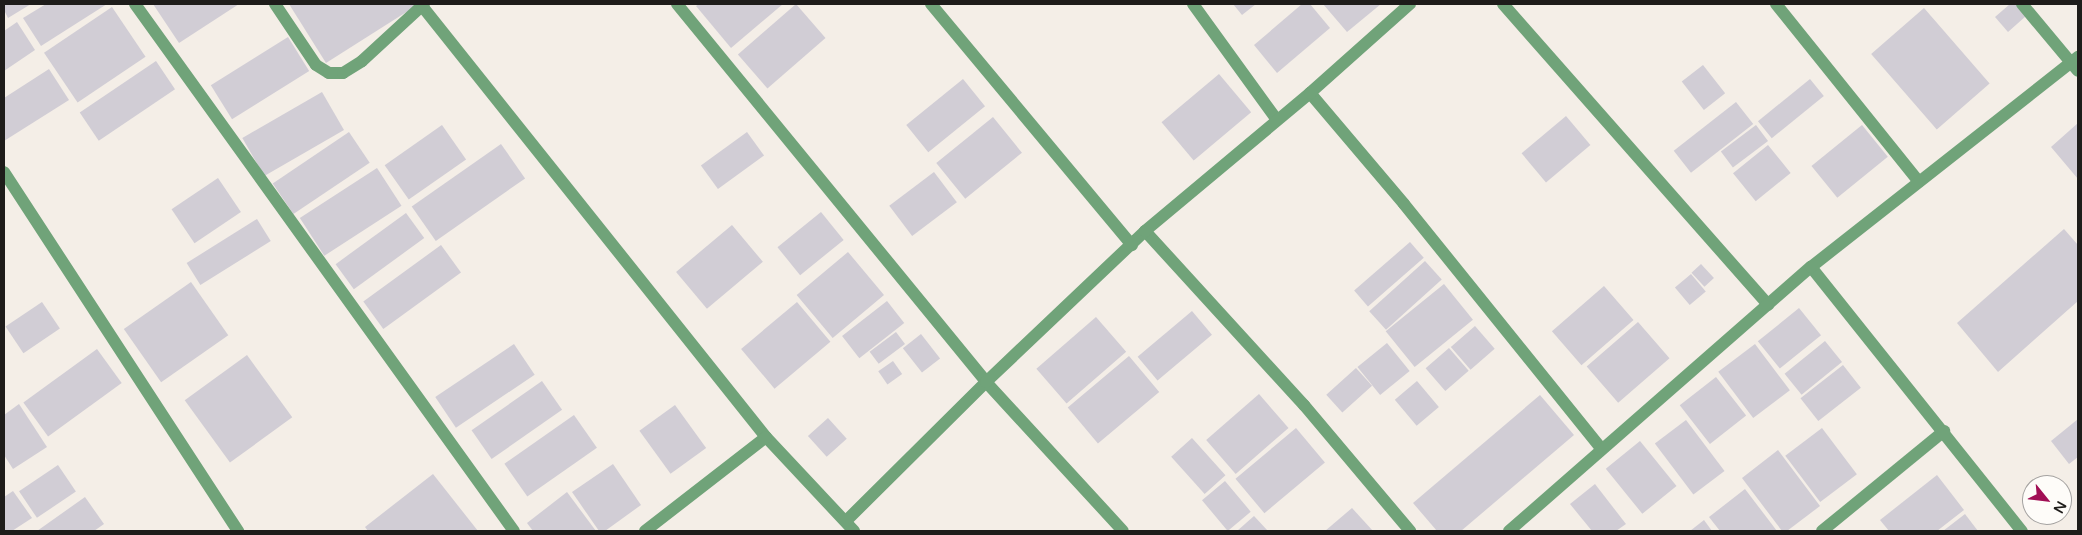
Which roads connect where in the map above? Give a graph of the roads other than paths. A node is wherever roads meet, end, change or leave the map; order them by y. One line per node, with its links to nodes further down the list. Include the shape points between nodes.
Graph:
1 (135, 4): 26 (street)
2 (275, 4): 10 (street, via 316,65 329,73 343,73 362,60)
3 (676, 4): 20 (street)
4 (931, 4): 17 (street)
5 (1193, 4): 13 (street)
6 (1410, 4): 12 (street)
7 (1503, 4): 19 (street)
8 (1776, 4): 15 (street)
9 (2022, 4): 11 (street)
10 (423, 5): 22 (street)
11 (2076, 64): 15 (street)
12 (1310, 93): 13 (street); 23 (street)
13 (1277, 120): 16 (street)
14 (4, 172): 25 (street)
15 (1919, 182): 18 (street)
16 (1145, 232): 17 (street); 29 (street, via 1304,405)
17 (1132, 244): 20 (street)
18 (1811, 267): 19 (street); 21 (street)
19 (1768, 305): 23 (street)
20 (986, 382): 24 (street); 28 (street)
21 (1944, 431): 31 (street); 32 (street)
22 (766, 437): 24 (street); 27 (street)
23 (1602, 449): 30 (street)
24 (850, 526)
25 (238, 531)
26 (514, 531)
27 (645, 531)
28 (1123, 531)
29 (1410, 531)
30 (1509, 531)
31 (1822, 531)
32 (2022, 531)

